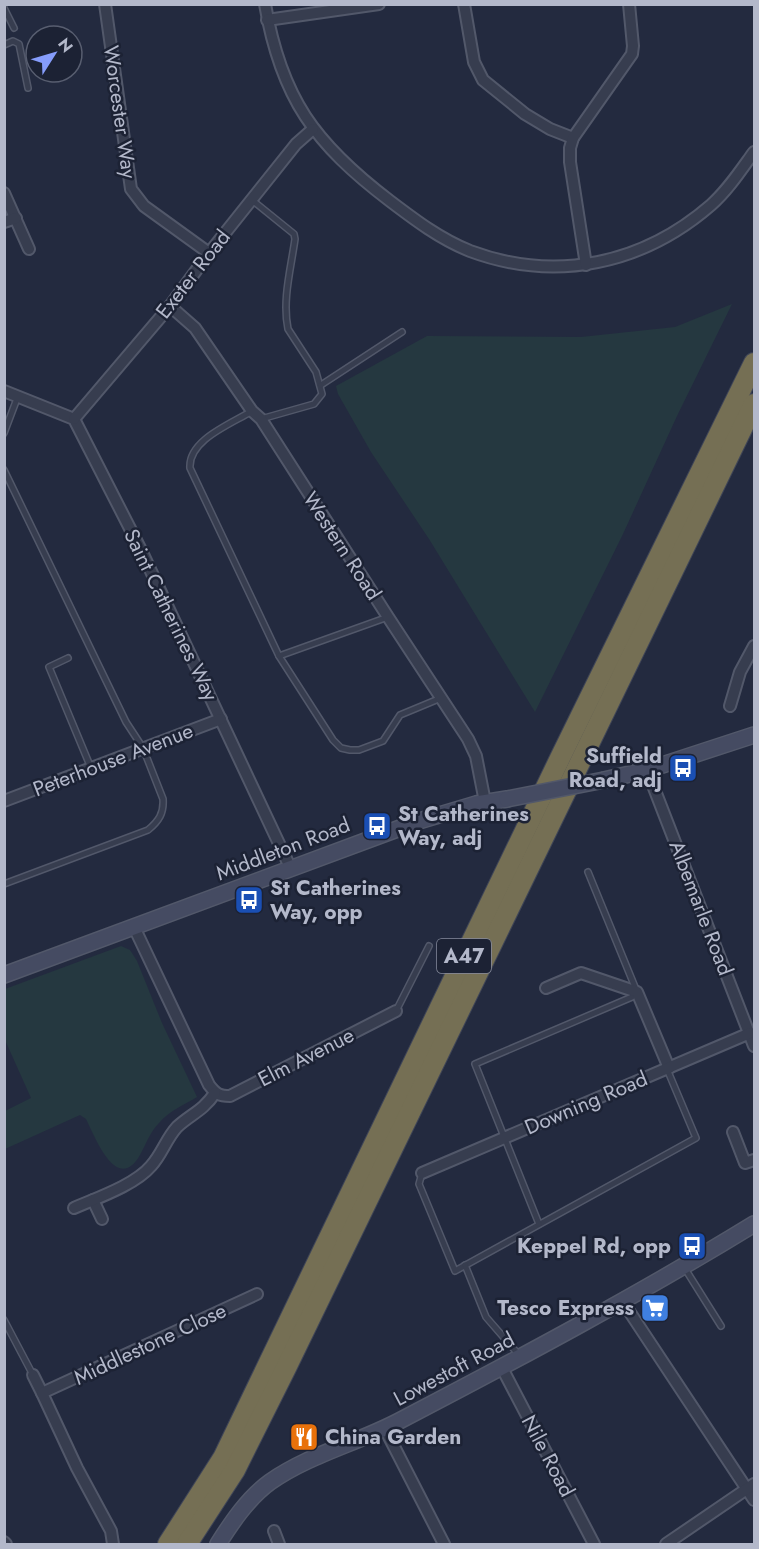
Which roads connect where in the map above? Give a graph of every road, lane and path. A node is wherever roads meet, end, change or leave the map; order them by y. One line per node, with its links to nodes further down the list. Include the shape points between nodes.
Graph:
1 (105, 4): 19 (street, Worcester Way, via 131,189 144,206)
2 (265, 4): 7 (street)
3 (379, 4): 7 (street)
4 (464, 4): 12 (street, via 474,62 483,80 525,114)
5 (628, 4): 12 (street, via 632,54)
6 (4, 8): 8 (lane)
7 (267, 20): 11 (street, via 291,95)
8 (14, 28)
9 (4, 45): 10 (lane, via 13,41 19,44)
10 (28, 88)
11 (313, 129): 15 (street, Exeter Road); 20 (street, via 373,189 428,230 501,260 554,267)
12 (573, 138): 20 (street, via 570,162)
13 (754, 152): 20 (street, via 727,189 686,224 631,254)
14 (4, 193): 16 (street)
15 (251, 199): 19 (street, Exeter Road); 24 (lane, via 294,234 286,321)
16 (16, 218): 17 (street); 18 (street)
17 (4, 222)
18 (29, 249)
19 (209, 253): 21 (street, Exeter Road)
20 (586, 264)
21 (170, 306): 28 (street, Western Road, via 195,328); 29 (street, Exeter Road)
22 (402, 332): 24 (lane)
23 (754, 363): 82 (highway, A47, via 223,1458)
24 (321, 385): 28 (lane, via 322,394 314,404)
25 (4, 391): 26 (street)
26 (18, 396): 29 (street); 30 (lane)
27 (754, 404): 83 (highway, A47, via 286,1368 235,1470)
28 (257, 415): 32 (street, Western Road); 34 (lane, via 200,443 189,459)
29 (74, 418): 38 (street, Saint Catherines Way)
30 (4, 433)
31 (4, 470): 40 (lane, via 126,722)
32 (388, 617): 34 (lane); 36 (street, Western Road)
33 (754, 646): 37 (street, via 740,672)
34 (279, 656): 36 (lane, via 342,748 359,750 383,741 400,715)
35 (68, 658): 41 (lane, via 48,667)
36 (441, 698): 44 (street, Western Road, via 476,756)
37 (730, 706)
38 (221, 719): 40 (street, Peterhouse Avenue); 45 (street, Saint Catherines Way)
39 (754, 735): 42 (main road, Middleton Road)
40 (143, 748): 41 (street, Peterhouse Avenue); 47 (lane, via 163,799 156,823 148,830)
41 (91, 768): 43 (street, Peterhouse Avenue)
42 (647, 770): 44 (main road, Middleton Road, bridge); 54 (street, Albemarle Road)
43 (4, 801)
44 (485, 802): 45 (main road, Middleton Road)
45 (290, 867): 48 (main road, Middleton Road)
46 (588, 872): 52 (lane)
47 (4, 884)
48 (134, 927): 50 (main road, Middleton Road); 57 (street)
49 (429, 946): 53 (lane)
50 (4, 975)
51 (546, 988): 52 (street, via 581,973)
52 (637, 992): 56 (street); 59 (lane, via 475,1064)
53 (396, 1011): 57 (street, Elm Avenue, via 230,1096)
54 (750, 1033): 55 (street, Albemarle Road); 56 (street, Downing Road)
55 (754, 1046)
56 (668, 1068): 59 (street, Downing Road); 65 (lane, via 696,1138)
57 (216, 1094): 62 (street, via 166,1139 145,1173)
58 (733, 1132): 60 (street, via 745,1163)
59 (504, 1138): 61 (street, Downing Road); 65 (lane)
60 (754, 1160)
61 (422, 1173): 67 (lane, via 419,1184 455,1271)
62 (93, 1200): 63 (street); 64 (street)
63 (74, 1208)
64 (102, 1219)
65 (539, 1224): 67 (lane)
66 (754, 1224): 68 (main road, Lowestoft Road)
67 (465, 1265): 73 (lane, via 486,1317)
68 (683, 1266): 70 (main road, Lowestoft Road); 72 (lane)
69 (257, 1294): 76 (street, Middlestone Close)
70 (625, 1299): 73 (main road, Lowestoft Road); 78 (street, via 629,1311)
71 (4, 1320): 75 (lane)
72 (721, 1326)
73 (521, 1357): 74 (main road, Lowestoft Road)
74 (502, 1368): 77 (main road, Lowestoft Road); 87 (street, Nile Road)
75 (33, 1375): 76 (street)
76 (42, 1393): 81 (street, via 111,1531)
77 (385, 1429): 84 (main road, Lowestoft Road, via 321,1454 267,1484 240,1511); 86 (street)
78 (751, 1486): 79 (street); 88 (street)
79 (754, 1500)
80 (274, 1531): 85 (street)
81 (113, 1545)
82 (168, 1545)
83 (188, 1545)
84 (218, 1545)
85 (279, 1545)
86 (444, 1545)
87 (594, 1545)
88 (666, 1545)

